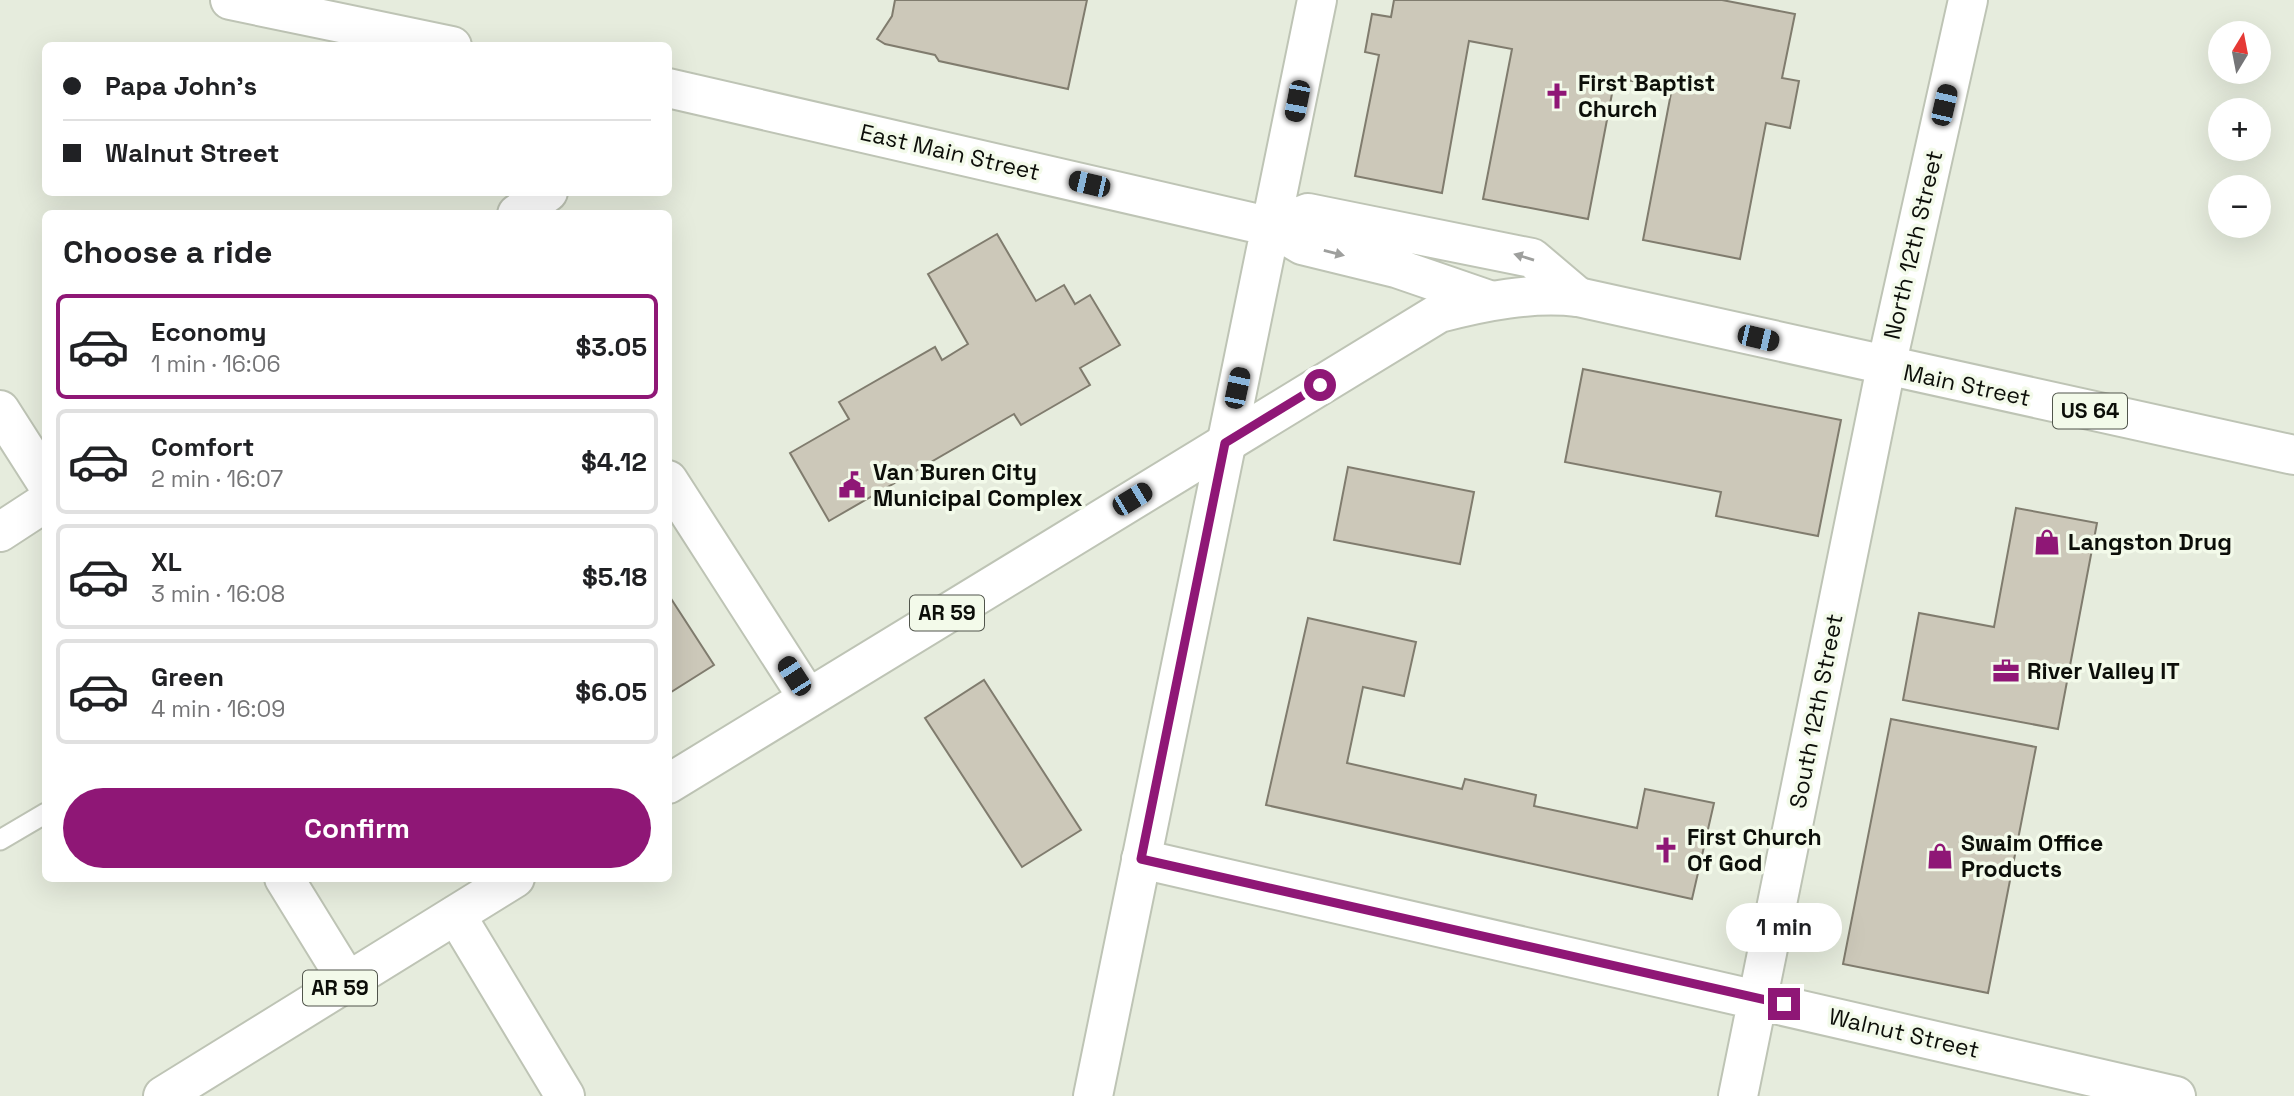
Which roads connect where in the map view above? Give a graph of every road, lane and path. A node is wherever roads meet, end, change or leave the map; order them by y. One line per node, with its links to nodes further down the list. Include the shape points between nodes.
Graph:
1 (230, 0): 4 (street)
2 (1317, 0): 8 (street)
3 (1968, 0): 11 (street, North 12th Street)
4 (405, 41)
5 (678, 98): 8 (street, East Main Street)
6 (542, 196): 7 (street)
7 (523, 210)
8 (1272, 227): 9 (street, East Main Street, one-way to 8, via 1532,258 1308,213); 10 (street, East Main Street, one-way to 10, via 1302,245 1396,268); 13 (street)
9 (1578, 297): 10 (street, East Main Street / US 64); 11 (street, East Main Street / US 64)
10 (1489, 300): 13 (street, US 64, via 1439,313)
11 (1886, 367): 14 (street, Main Street / US 64); 28 (street, South 12th Street)
12 (0, 410): 15 (street)
13 (1225, 443): 19 (street, AR 59); 23 (street)
14 (2294, 455)
15 (42, 476)
16 (672, 486): 19 (street)
17 (42, 505): 18 (street)
18 (0, 532)
19 (808, 698): 20 (street, AR 59)
20 (672, 782)
21 (42, 815): 22 (lane)
22 (0, 840)
23 (1141, 859): 28 (street, Walnut Street); 31 (street)
24 (286, 882): 27 (street)
25 (509, 882): 26 (street, AR 59)
26 (456, 915): 27 (street, AR 59); 30 (street)
27 (348, 982): 29 (street, AR 59)
28 (1758, 998): 32 (street, South 12th Street); 33 (street, Walnut Street)
29 (163, 1096)
30 (565, 1096)
31 (1093, 1096)
32 (1738, 1096)
33 (2176, 1096)

